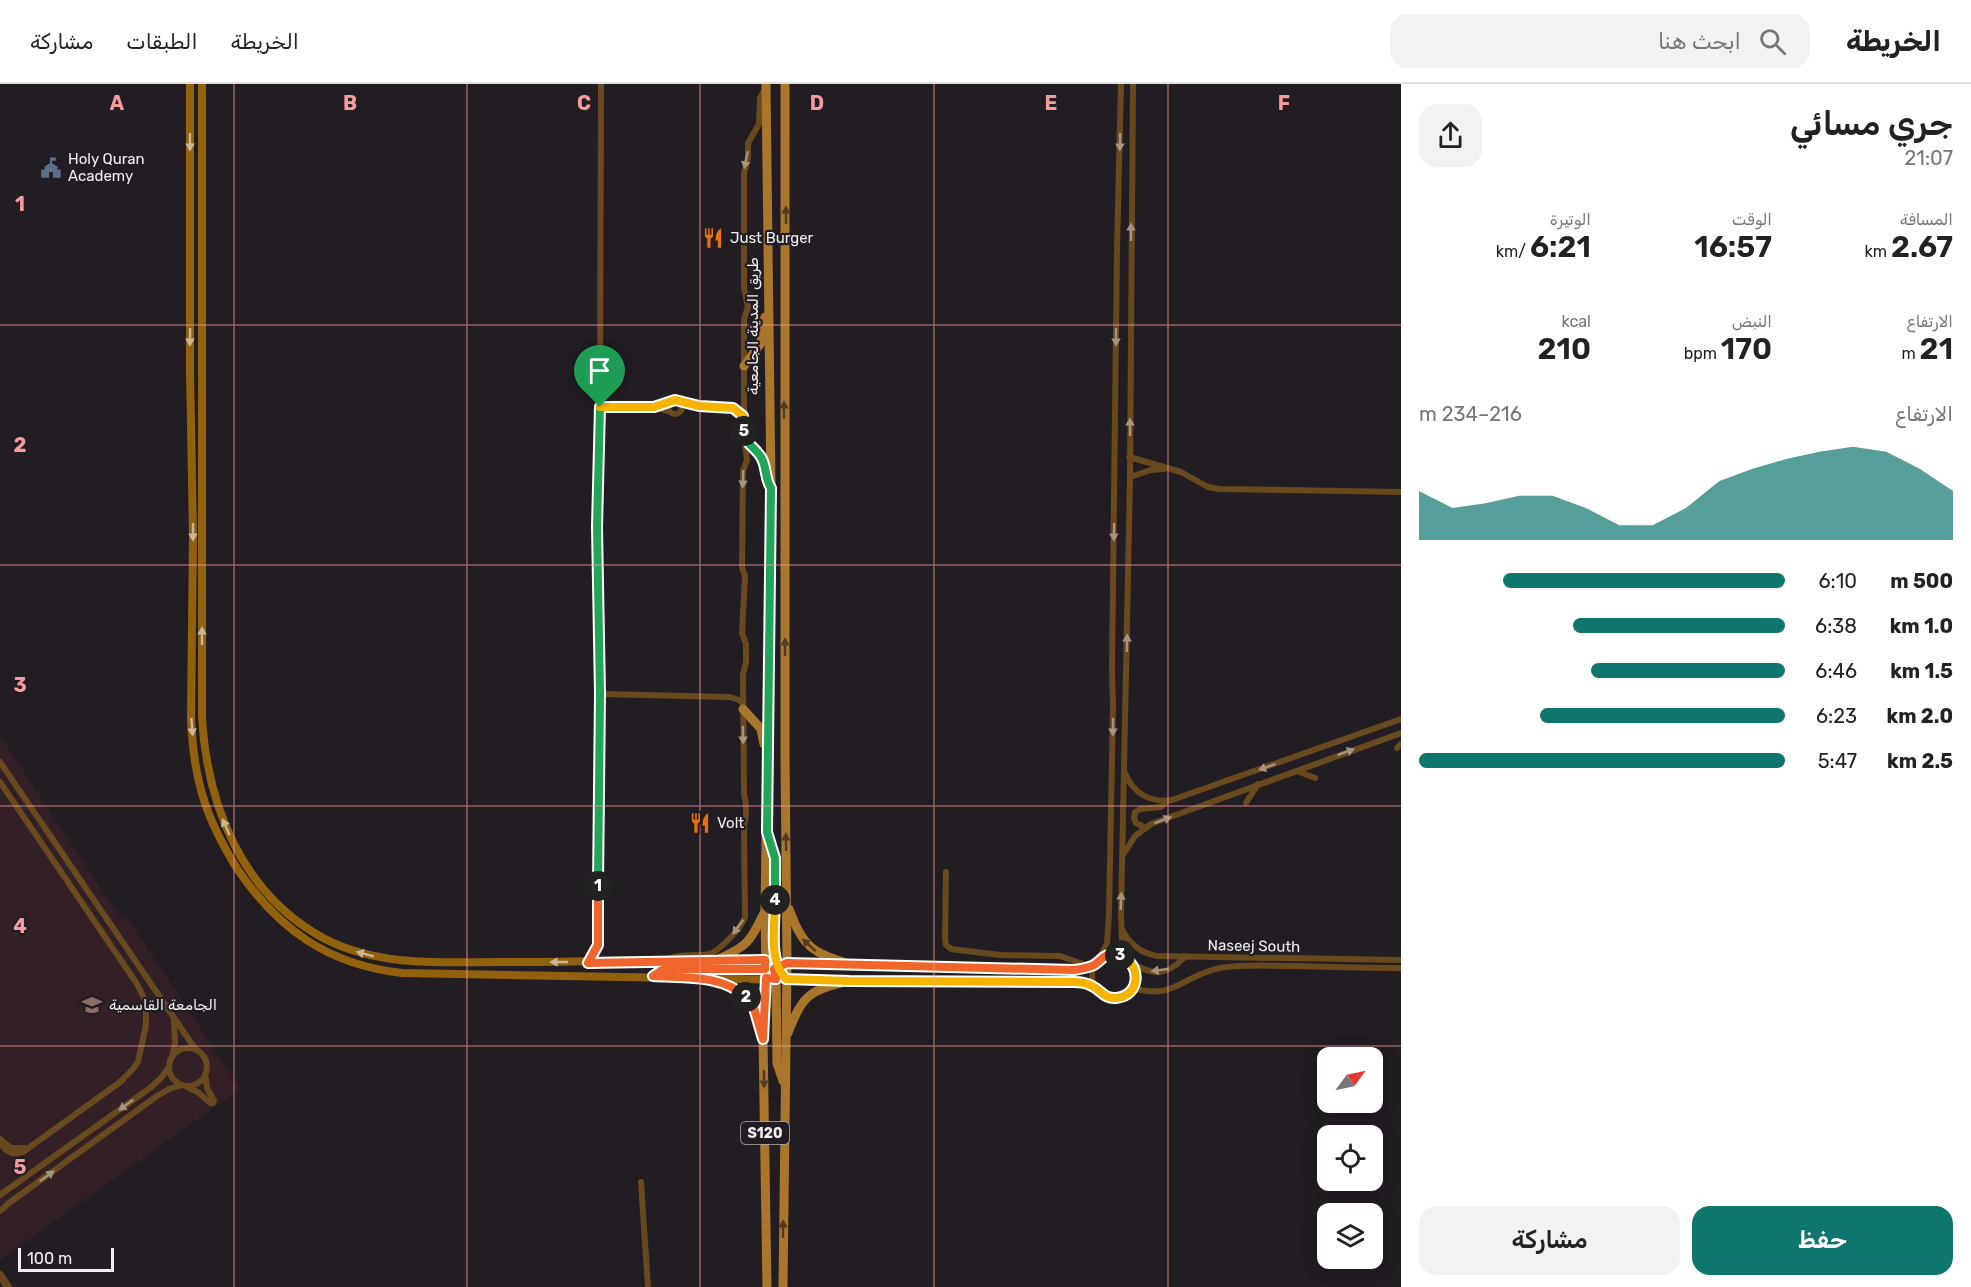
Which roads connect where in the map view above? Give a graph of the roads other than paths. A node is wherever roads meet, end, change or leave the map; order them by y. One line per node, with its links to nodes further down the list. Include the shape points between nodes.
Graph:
1 (190, 84): 62 (main road, one-way to 62, via 191,719 199,783 223,844 244,879 272,913 322,951 351,963 402,973)
2 (202, 84): 57 (main road, one-way to 2, via 409,961 354,951 307,928 280,906 252,874 227,830 211,783 201,717)
3 (602, 84): 14 (street)
4 (785, 84): 47 (main road, طريق المدينة الجامعية / S120, one-way to 4)
5 (1121, 84): 30 (street, one-way to 30)
6 (1132, 84): 21 (street, one-way to 6)
7 (766, 85): 8 (main road, طريق المدينة الجامعية / S120); 9 (street, one-way to 9, via 760,95 759,124 748,143 744,170)
8 (768, 312): 9 (main road, via 759,345); 24 (main road, طريق المدينة الجامعية / S120)
9 (744, 366): 10 (street)
10 (744, 398): 16 (street); 19 (street)
11 (670, 402): 12 (street); 15 (street); 18 (street)
12 (681, 402): 13 (street); 17 (street)
13 (699, 406): 16 (street); 17 (street)
14 (600, 407): 15 (street); 27 (street, via 597,527)
15 (654, 407): 18 (street)
16 (727, 408): 19 (street)
17 (681, 410): 18 (street)
18 (670, 412)
19 (743, 416): 20 (street)
20 (744, 437): 24 (main road, via 762,459); 26 (street, one-way to 26, via 747,460 743,474)
21 (1129, 457): 22 (street); 23 (street)
22 (1170, 468): 23 (street); 25 (street, via 1219,489)
23 (1130, 477): 31 (street, one-way to 23)
24 (771, 488): 34 (main road, طريق المدينة الجامعية / S120)
25 (1401, 492)
26 (743, 687): 28 (street); 29 (street)
27 (600, 694): 28 (street); 50 (street)
28 (726, 697): 29 (street, via 736,698)
29 (743, 706): 34 (main road, via 761,729); 52 (street, one-way to 52, via 745,917 740,928 712,953)
30 (1113, 707): 31 (street); 58 (street, one-way to 58, via 1107,943)
31 (1126, 708): 36 (street)
32 (1401, 719): 41 (street, one-way to 41)
33 (1401, 733): 37 (street, one-way to 33)
34 (768, 756): 44 (main road, طريق المدينة الجامعية / S120)
35 (0, 762): 68 (street)
36 (1124, 771): 41 (street, via 1140,794); 45 (street)
37 (1296, 771): 38 (street); 40 (street)
38 (1315, 777)
39 (0, 782): 77 (street, via 146,1002 146,1024 136,1066 121,1081 34,1144 15,1149)
40 (1258, 784): 42 (street); 43 (street, one-way to 40)
41 (1167, 801): 43 (street, via 1161,807 1135,812 1136,823)
42 (1246, 803)
43 (1146, 828): 45 (street, via 1132,840)
44 (767, 832): 48 (main road, طريق المدينة الجامعية / S120); 61 (main road, via 775,866)
45 (1122, 858): 49 (street, one-way to 45)
46 (946, 872): 58 (street, via 945,939 951,949 1060,956)
47 (786, 904): 59 (main road, one-way to 47, via 808,946); 61 (main road, طريق المدينة الجامعية / S120)
48 (765, 911): 53 (main road, via 749,941); 61 (main road, طريق المدينة الجامعية / S120)
49 (1121, 925): 51 (street, Naseej South, via 1131,943 1143,952); 55 (street, via 1122,944)
50 (598, 945): 56 (street); 57 (street)
51 (1185, 957): 54 (street, Naseej South); 55 (street, one-way to 55, via 1173,968 1160,972 1147,971)
52 (668, 960): 53 (main road); 56 (main road)
53 (716, 960): 61 (main road)
54 (1401, 960)
55 (1130, 961): 58 (street, via 1114,954 1105,955); 67 (street, via 1136,978)
56 (611, 962): 57 (main road)
57 (588, 963)
58 (1094, 964): 59 (main road, via 1074,970); 66 (street)
59 (852, 965): 61 (main road)
60 (1401, 968): 67 (street, via 1236,966 1207,971 1160,992)
61 (773, 969): 62 (main road, via 672,969); 63 (main road); 64 (main road, طريق المدينة الجامعية / S120); 64 (main road); 70 (main road, طريق المدينة الجامعية / S120); 75 (main road, via 777,1063)
62 (653, 976): 63 (main road)
63 (704, 978): 70 (main road, via 748,999)
64 (786, 979): 65 (main road); 69 (main road, طريق المدينة الجامعية / S120)
65 (849, 981): 66 (main road, via 1074,982); 69 (main road, via 820,989 806,998)
66 (1095, 987): 67 (street, via 1101,994 1114,998 1127,994)
67 (1133, 987)
68 (172, 1014): 71 (street); 72 (street)
69 (786, 1038): 75 (main road, طريق المدينة الجامعية / S120)
70 (763, 1039): 84 (main road, طريق المدينة الجامعية / S120, one-way to 84)
71 (196, 1050): 72 (street, via 185,1048); 74 (street, via 207,1066)
72 (173, 1055): 73 (street)
73 (169, 1067): 76 (street, via 172,1078); 79 (street, one-way to 79, via 150,1088)
74 (205, 1074): 76 (street, via 198,1083); 76 (street, via 213,1103)
75 (784, 1083): 85 (main road, طريق المدينة الجامعية / S120, one-way to 75)
76 (184, 1085): 80 (street, one-way to 76, via 157,1096)
77 (0, 1141)
78 (641, 1182): 83 (street)
79 (0, 1195)
80 (0, 1211)
81 (1, 1276): 82 (street)
82 (8, 1287)
83 (648, 1287)
84 (767, 1287)
85 (783, 1287)

